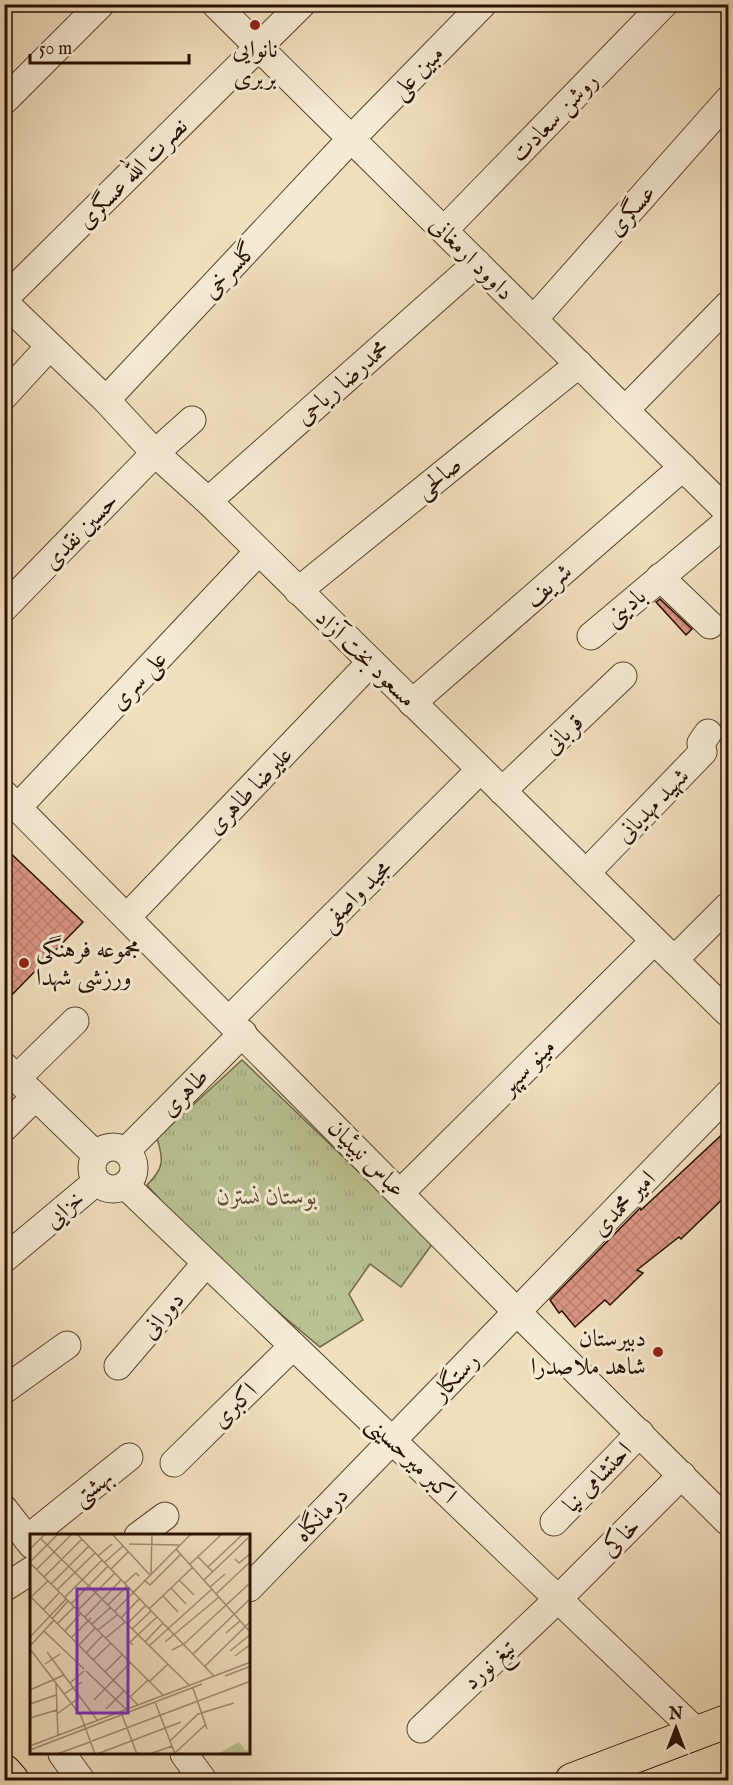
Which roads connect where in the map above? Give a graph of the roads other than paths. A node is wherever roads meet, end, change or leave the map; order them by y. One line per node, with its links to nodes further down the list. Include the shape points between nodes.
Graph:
1 (101, 4): 8 (street)
2 (215, 4): 6 (street, داوود ارمغانی)
3 (302, 4): 6 (street, نصرت الله عسگری)
4 (483, 4): 9 (street, مبین علی)
5 (664, 4): 10 (street, روشن سعادت)
6 (259, 48): 9 (street, داوود ارمغانی); 12 (street, نصرت الله عسگری)
7 (729, 100): 14 (street, عسگری)
8 (4, 101)
9 (351, 139): 10 (street, داوود ارمغانی); 18 (street, گلسرخی)
10 (444, 230): 11 (street, داوود ارمغانی)
11 (477, 263): 14 (street, داوود ارمغانی); 23 (street, محمدرضا ریاحی)
12 (4, 301): 15 (street, مسعود بخت آزاد)
13 (729, 305): 19 (street)
14 (534, 319): 16 (street, داوود ارمغانی)
15 (49, 347): 17 (street); 18 (street, مسعود بخت آزاد)
16 (579, 364): 19 (street, داوود ارمغانی); 27 (street, صالحی)
17 (4, 396)
18 (106, 400): 21 (street, مسعود بخت آزاد)
19 (625, 410): 22 (street, داوود ارمغانی)
20 (192, 420): 21 (street, حسین نقدی)
21 (155, 453): 23 (street, مسعود بخت آزاد); 28 (street, حسین نقدی)
22 (683, 467): 24 (street, داوود ارمغانی); 33 (street, شریف)
23 (208, 501): 25 (street, مسعود بخت آزاد)
24 (726, 506): 26 (street, بادینی)
25 (258, 552): 27 (street, مسعود بخت آزاد); 37 (street, علی سری)
26 (660, 577): 29 (street, بادینی); 30 (street, بادینی)
27 (298, 591): 31 (street, مسعود بخت آزاد)
28 (4, 608)
29 (710, 625)
30 (591, 636)
31 (371, 662): 33 (street, مسعود بخت آزاد); 40 (street, علیرضا طاهری)
32 (623, 676): 36 (street, قربانی)
33 (412, 703): 35 (street, مسعود بخت آزاد)
34 (708, 733): 38 (street, شهید مهدیانی, via 701,743 703,752)
35 (480, 770): 36 (street, مسعود بخت آزاد); 45 (street, مجید واصفی)
36 (502, 791): 38 (street, مسعود بخت آزاد)
37 (11, 806): 40 (street, عباس نبیئیان)
38 (586, 873): 41 (street, مسعود بخت آزاد)
39 (729, 906): 42 (street)
40 (127, 917): 45 (street, عباس نبیئیان)
41 (654, 941): 42 (street, مسعود بخت آزاد); 54 (street, مینو سپهر)
42 (674, 960): 43 (street, مسعود بخت آزاد)
43 (724, 998)
44 (75, 1021): 46 (street)
45 (236, 1027): 50 (street, طاهری); 54 (street, عباس نبیئیان)
46 (11, 1072): 48 (street)
47 (729, 1094): 57 (street, امیر محمدی)
48 (35, 1097): 49 (street); 51 (street)
49 (4, 1128)
50 (126, 1151): 51 (street, via 113,1146); 53 (street, via 134,1162 134,1170)
51 (96, 1155): 52 (street, via 91,1169)
52 (96, 1182): 53 (street, via 108,1189); 55 (street, خزایی)
53 (125, 1185): 56 (street, اکبر میرحسینی)
54 (400, 1192): 57 (street, عباس نبیئیان)
55 (4, 1259)
56 (206, 1263): 59 (street, اکبر میرحسینی); 60 (street, دورانی)
57 (517, 1312): 62 (street, عباس نبیئیان); 63 (street, رستگار)
58 (67, 1345): 61 (street)
59 (293, 1346): 63 (street, اکبر میرحسینی); 65 (street, اکبری)
60 (118, 1366)
61 (4, 1390)
62 (640, 1433): 66 (street, عباس نبیئیان); 69 (street, احتشامی نیا)
63 (392, 1440): 75 (street, درمانگاه); 77 (street, اکبر میرحسینی)
64 (129, 1457): 71 (street, بهشتی)
65 (174, 1463)
66 (682, 1475): 70 (street, عباس نبیئیان); 77 (street, خاکی)
67 (4, 1509): 73 (street)
68 (165, 1516): 72 (street)
69 (554, 1522)
70 (729, 1522)
71 (38, 1534)
72 (141, 1534)
73 (29, 1542)
74 (30, 1571): 76 (street)
75 (250, 1587)
76 (4, 1588)
77 (558, 1599): 79 (street, تیغ نورد); 80 (street, اکبر میرحسینی)
78 (729, 1721): 80 (main road)
79 (421, 1729)
80 (698, 1733): 87 (main road)
81 (63, 1755): 85 (street)
82 (185, 1755): 86 (street)
83 (4, 1771): 84 (main road)
84 (12, 1780)
85 (81, 1780)
86 (204, 1780)
87 (572, 1780)

